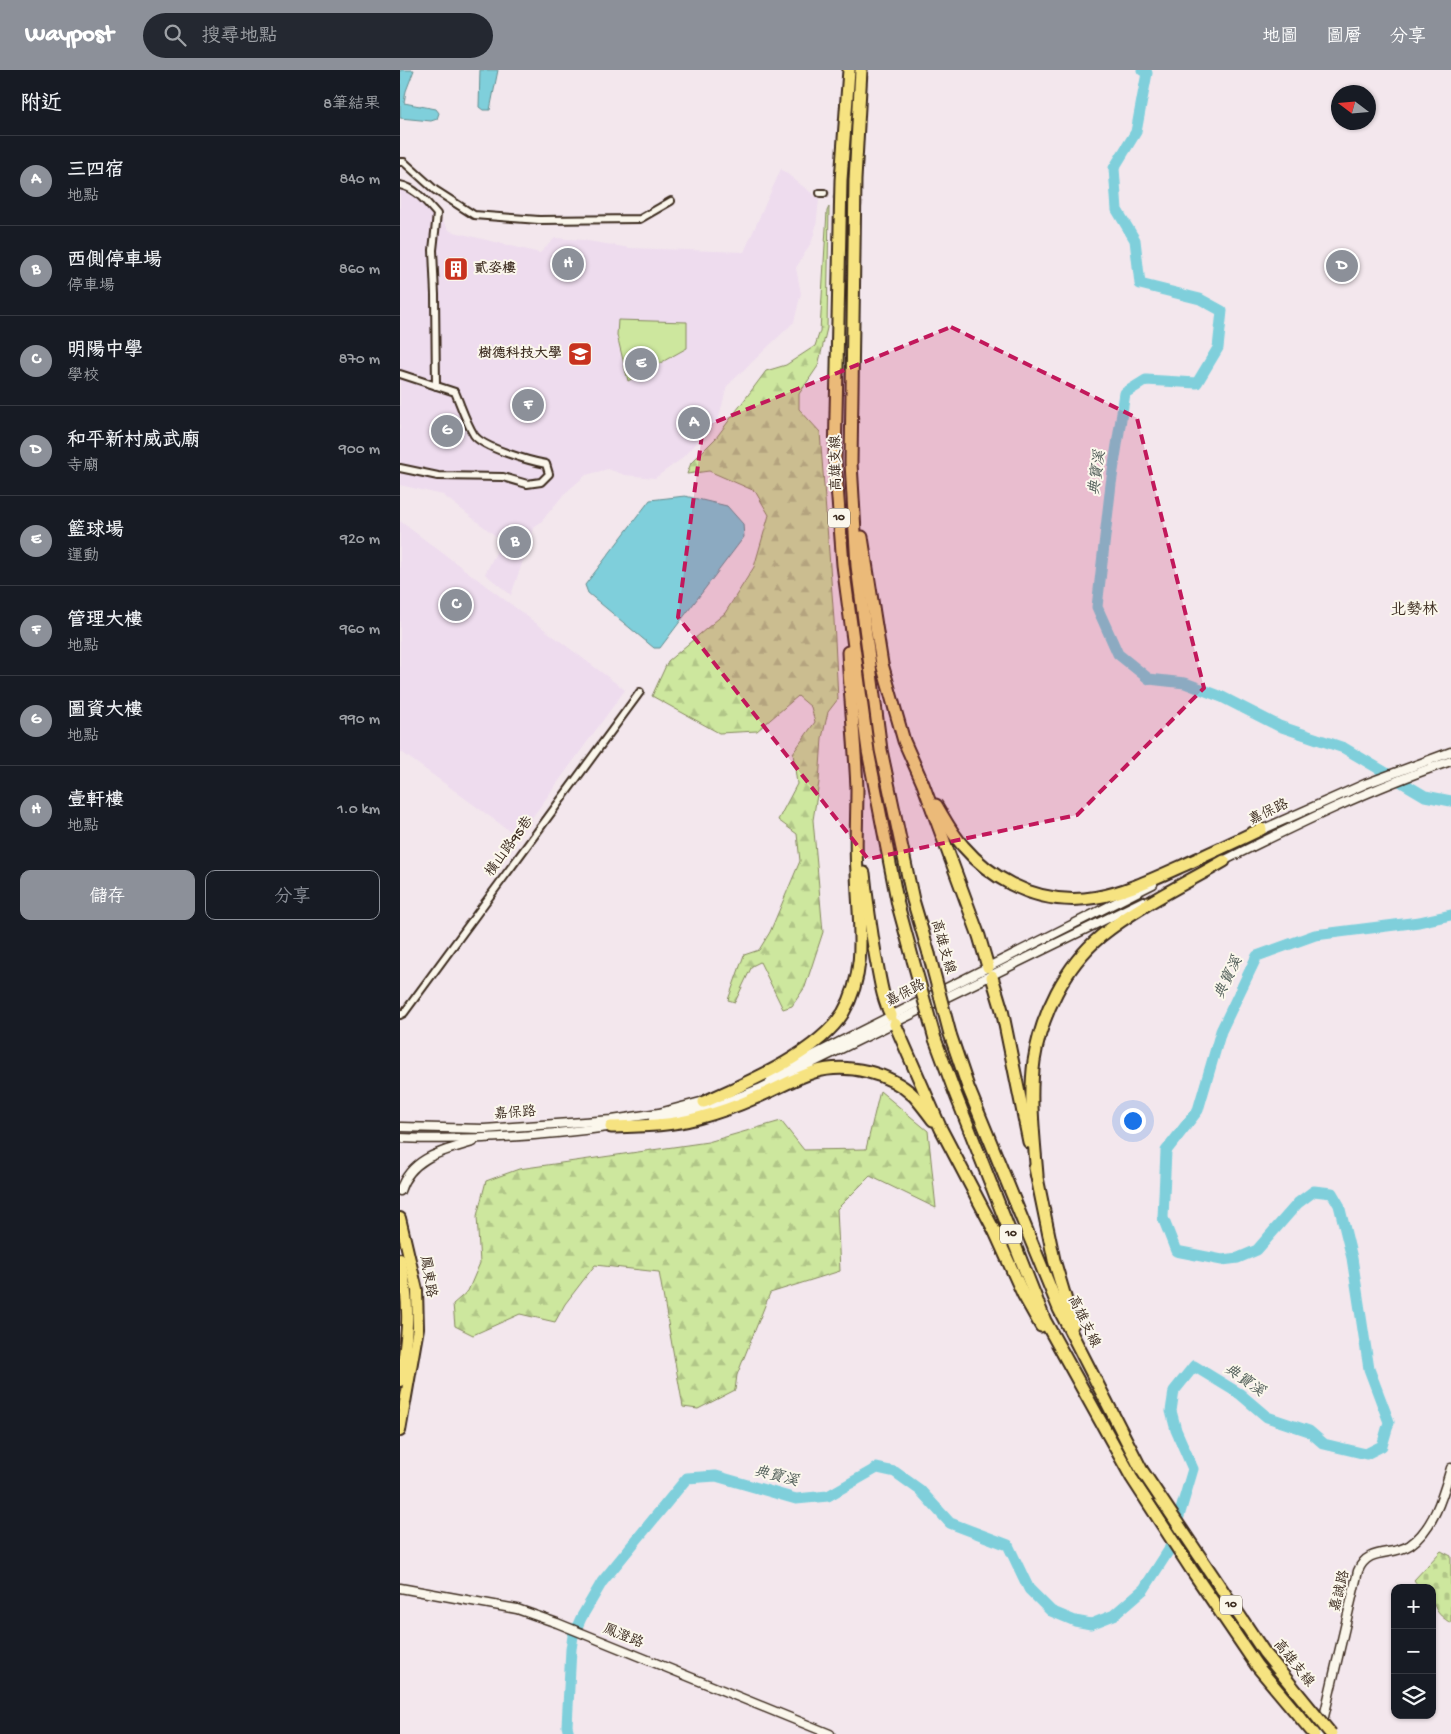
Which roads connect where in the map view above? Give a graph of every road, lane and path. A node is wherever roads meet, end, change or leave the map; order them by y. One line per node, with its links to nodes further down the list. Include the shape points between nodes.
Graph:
1 (849, 70): 10 (highway, 高雄支線 / 10, via 841,180 835,451)
2 (861, 70): 9 (highway, 高雄支線 / 10, via 855,180)
3 (400, 162): 5 (street, via 474,215 539,220 640,219)
4 (400, 185): 7 (street, via 407,186 425,200 437,214 432,250)
5 (671, 201)
6 (400, 374): 7 (street)
7 (436, 386): 8 (street, via 455,392 475,437 494,448 546,464 549,474 541,482 527,484 503,477 438,476)
8 (400, 468)
9 (852, 483): 14 (highway, via 882,664 904,742); 36 (highway, 高雄支線 / 10, bridge, via 857,566 881,750 913,900 968,1087 1055,1300)
10 (841, 535): 16 (highway); 39 (highway, 高雄支線 / 10, bridge, via 868,751 898,905 935,1039 1045,1320)
11 (640, 692): 20 (street, 橫山路95巷)
12 (1451, 752): 15 (street, 嘉保路, via 1409,766)
13 (1451, 761): 15 (street, 嘉保路)
14 (923, 784): 17 (highway, via 962,845 988,869 1025,891 1062,900 1105,896 1129,889); 19 (highway)
15 (1367, 788): 17 (street, 嘉保路); 18 (street, 嘉保路)
16 (856, 805): 21 (highway, via 869,919 884,999); 22 (highway, via 861,954 853,990 843,1013 823,1036 799,1053)
17 (1262, 829): 19 (street, 嘉保路)
18 (1224, 860): 19 (street, 嘉保路); 30 (highway, via 1119,923 1083,954 1067,975 1047,1013 1034,1061)
19 (990, 972): 21 (street, 嘉保路); 30 (highway, via 1002,1010)
20 (400, 1015)
21 (893, 1019): 22 (street, 嘉保路, via 776,1074); 25 (street, 嘉保路, via 797,1072 722,1104 679,1116); 27 (highway)
22 (704, 1102): 26 (street, 嘉保路, via 612,1120 484,1129)
23 (400, 1121): 26 (street)
24 (400, 1127): 26 (street, 嘉保路)
25 (611, 1127): 27 (highway, via 664,1126 697,1118 756,1098 801,1076 840,1069 871,1073 898,1084 913,1096); 29 (street, 嘉保路)
26 (434, 1128)
27 (941, 1129): 39 (highway, via 1028,1303)
28 (400, 1138): 29 (street, 嘉保路)
29 (489, 1138): 31 (street, via 424,1159 412,1169)
30 (1037, 1175): 36 (highway, via 1054,1260)
31 (400, 1191)
32 (400, 1213): 34 (street)
33 (400, 1218): 34 (main road, 鳳東路)
34 (403, 1230): 38 (main road, 鳳東路, via 418,1290 418,1328)
35 (400, 1259): 37 (main road, 鳳東路, via 408,1306 407,1339)
36 (1081, 1352): 46 (highway, 高雄支線 / 10, bridge, via 1141,1469 1264,1652)
37 (400, 1381)
38 (403, 1396): 40 (main road, 鳳東路)
39 (1101, 1423): 44 (highway, 高雄支線 / 10, via 1132,1478 1257,1666)
40 (400, 1430)
41 (1451, 1468): 45 (street, 嘉誠路, via 1444,1492 1422,1534 1404,1548 1368,1557 1361,1562)
42 (400, 1588): 43 (street, 鳳澄路, via 518,1609)
43 (830, 1734)
44 (1314, 1734)
45 (1320, 1734)
46 (1331, 1734)

